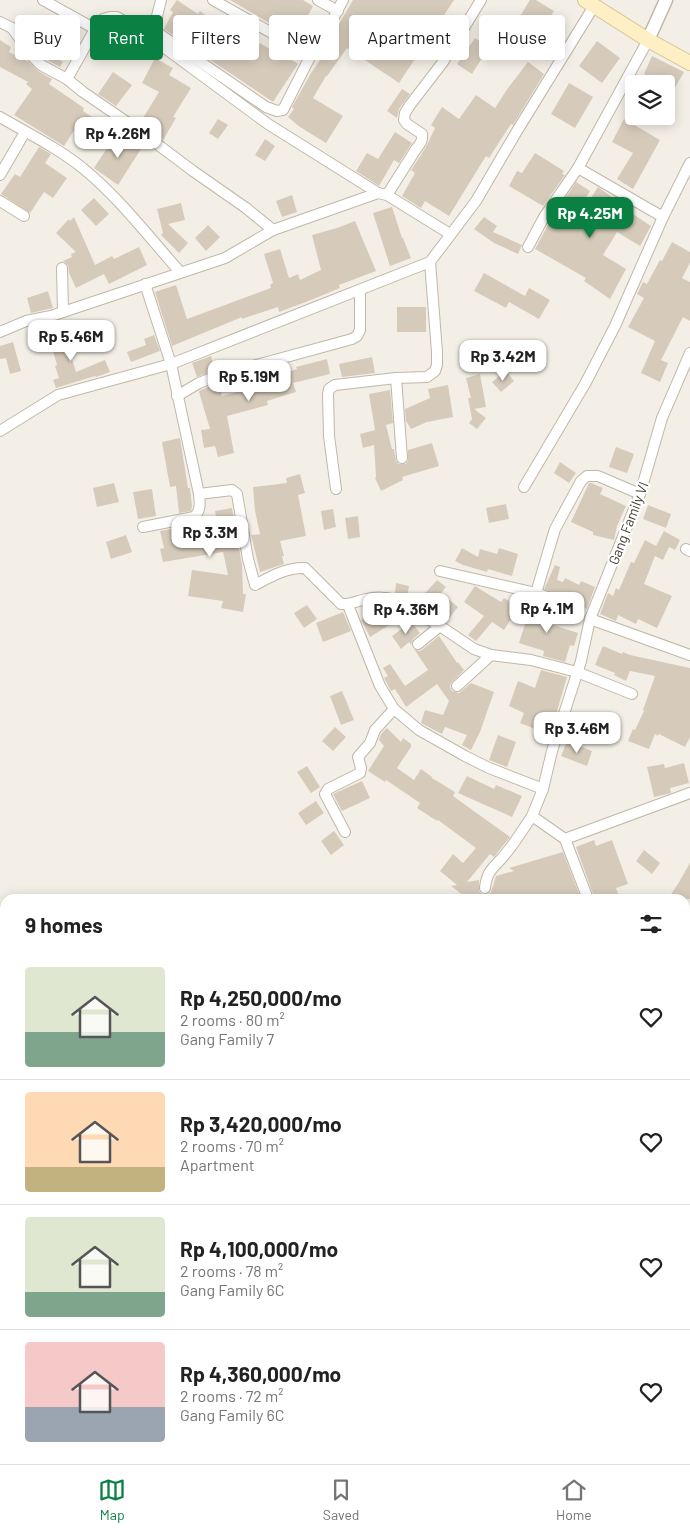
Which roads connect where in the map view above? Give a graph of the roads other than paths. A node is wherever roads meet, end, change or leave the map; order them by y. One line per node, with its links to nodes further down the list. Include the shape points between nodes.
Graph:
1 (42, 0): 12 (street)
2 (161, 0): 17 (street, via 156,24 158,33 271,110 283,110)
3 (213, 0): 13 (street)
4 (318, 0): 9 (street)
5 (343, 0): 9 (street)
6 (481, 0): 25 (street, via 443,62 405,113 404,120 423,138)
7 (666, 0): 15 (street)
8 (589, 3): 15 (main road); 30 (street, via 476,201)
9 (338, 11): 10 (street)
10 (336, 15)
11 (0, 22): 19 (street, via 12,28 41,65)
12 (90, 26)
13 (269, 31)
14 (90, 38): 19 (street)
15 (648, 40): 18 (main road); 23 (street)
16 (163, 47): 25 (street, via 268,124)
17 (308, 60)
18 (690, 63)
19 (67, 78): 29 (street)
20 (0, 118): 21 (street)
21 (25, 132): 24 (street); 34 (street, via 85,170 113,196)
22 (690, 163): 28 (street)
23 (578, 168): 28 (street); 31 (street, via 544,217)
24 (0, 175)
25 (382, 194): 29 (street); 30 (street)
26 (0, 201): 27 (street)
27 (24, 216)
28 (663, 217): 45 (street, via 615,326)
29 (273, 230): 34 (street, via 226,258)
30 (450, 234): 32 (street)
31 (528, 247)
32 (430, 262): 36 (street); 41 (street, via 437,365 427,377)
33 (62, 268): 37 (street)
34 (180, 272): 35 (street)
35 (145, 284): 37 (street); 40 (street)
36 (360, 290): 40 (street); 42 (street, via 358,336 220,375)
37 (63, 311): 38 (street)
38 (0, 332)
39 (690, 353): 48 (street, Gang Family VI, via 662,418)
40 (170, 364): 42 (street); 43 (street, via 58,396)
41 (396, 378): 44 (street); 46 (street, via 335,385 329,389 329,436)
42 (177, 396): 47 (street)
43 (0, 431)
44 (402, 458)
45 (524, 488)
46 (336, 489)
47 (199, 494): 49 (street, via 198,511 194,517); 53 (street, via 232,490 237,494 255,585 295,567 305,568 338,602)
48 (640, 494): 51 (street, via 598,476 587,476 581,481 555,529); 54 (street, Gang Family VI)
49 (143, 527)
50 (440, 572): 51 (street)
51 (536, 592): 52 (street)
52 (562, 602)
53 (348, 605): 55 (street, via 387,597); 62 (street, via 380,686)
54 (590, 619): 58 (street); 59 (street, Gang Family VI)
55 (440, 626): 56 (street); 57 (street, via 474,649)
56 (418, 644)
57 (491, 655): 59 (street, via 531,660); 60 (street)
58 (690, 655)
59 (577, 672): 61 (street); 63 (street, Gang Family VI)
60 (456, 686)
61 (632, 694)
62 (394, 709): 63 (street, via 419,730 465,756); 66 (street, via 375,730 370,743 358,757 360,773 328,789 325,794)
63 (543, 789): 65 (street, Gang Family VI)
64 (690, 793): 67 (street)
65 (532, 816): 67 (street); 68 (street, Gang Family VI, via 506,854 490,870)
66 (345, 832)
67 (566, 838): 69 (street)
68 (484, 888)
69 (586, 894)

